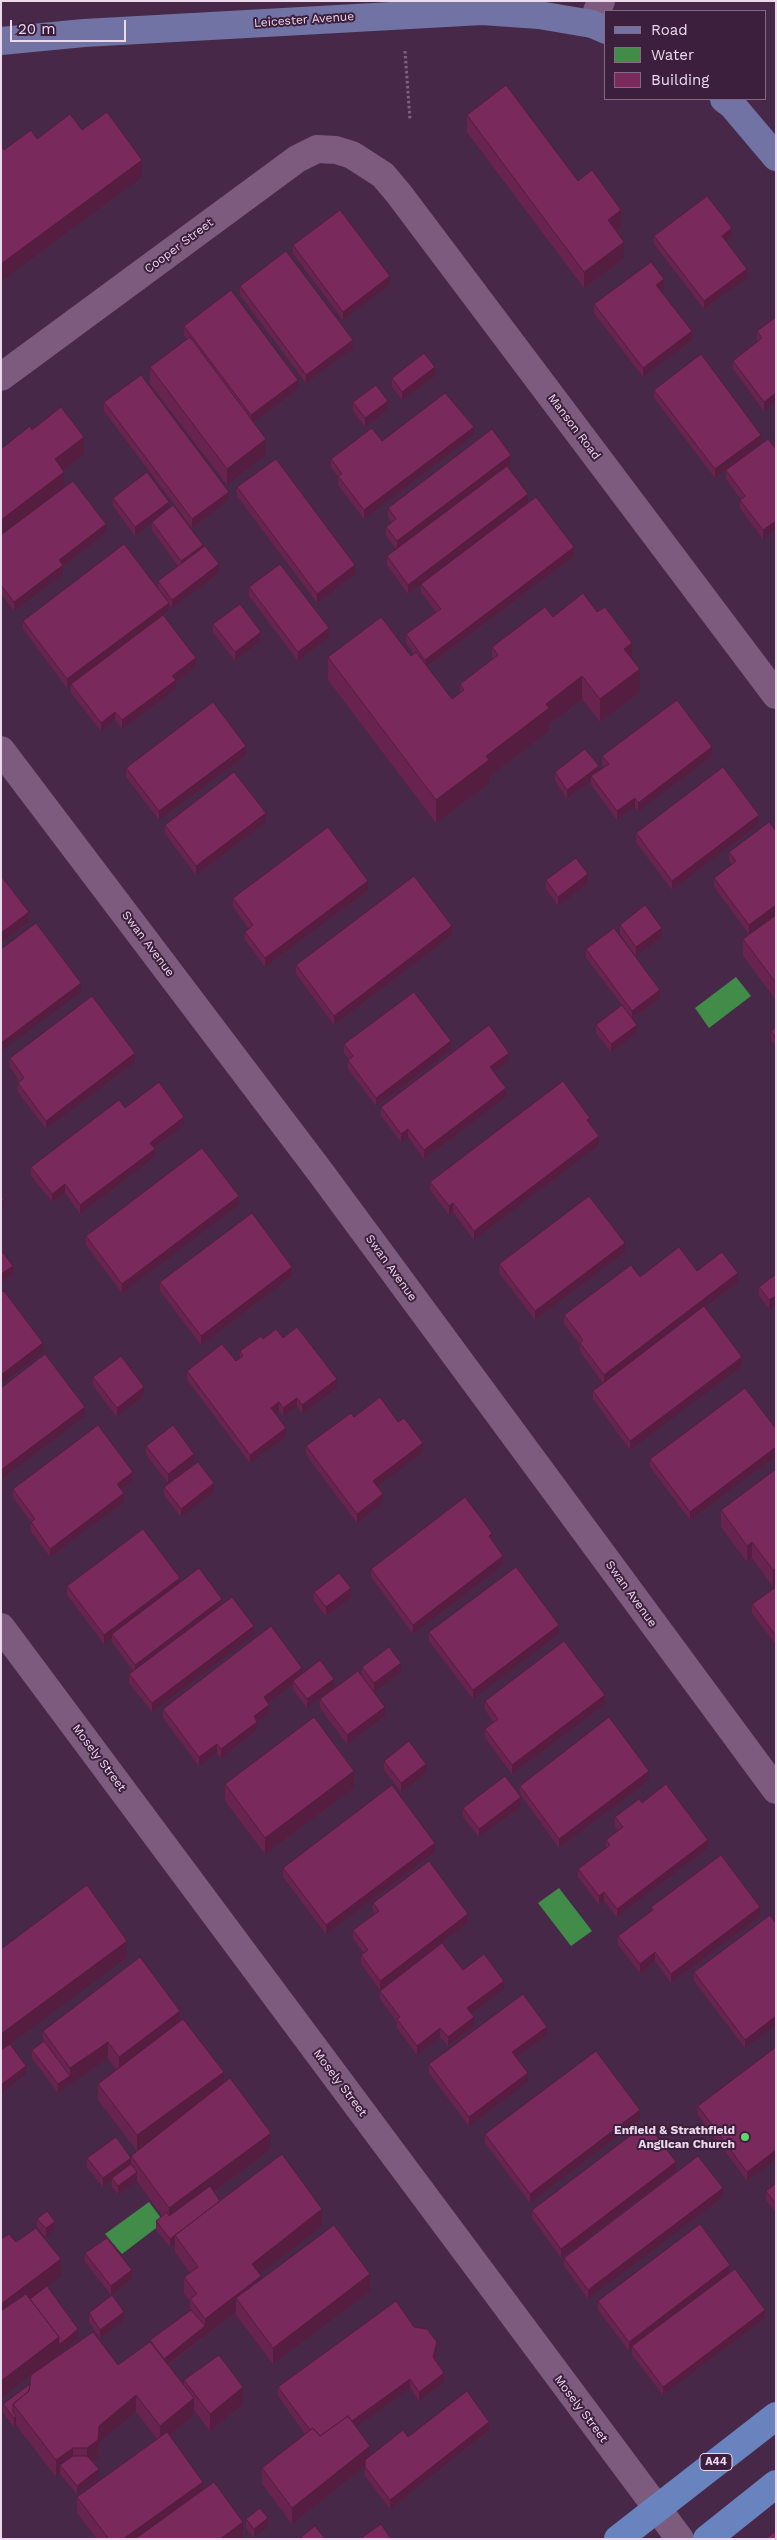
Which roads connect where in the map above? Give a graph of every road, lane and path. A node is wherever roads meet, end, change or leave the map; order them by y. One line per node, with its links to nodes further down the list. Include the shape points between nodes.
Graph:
1 (600, 19): 2 (main road, Leicester Avenue, via 482,11 84,33)
2 (1, 41)
3 (405, 51): 5 (path)
4 (725, 100): 6 (main road)
5 (410, 120)
6 (776, 157)
7 (367, 163): 8 (street, Cooper Street, via 336,150 317,149 297,159); 9 (street, Manson Road, via 383,175 399,194)
8 (1, 377)
9 (776, 695)
10 (1, 750): 12 (street, Swan Avenue, via 321,1173)
11 (1, 1627): 15 (street, Mosely Street)
12 (776, 1790)
13 (776, 2416): 15 (highway, A44)
14 (776, 2484): 18 (highway)
15 (657, 2508): 16 (highway, A44); 17 (street, Mosely Street)
16 (618, 2539)
17 (680, 2539)
18 (707, 2539)

